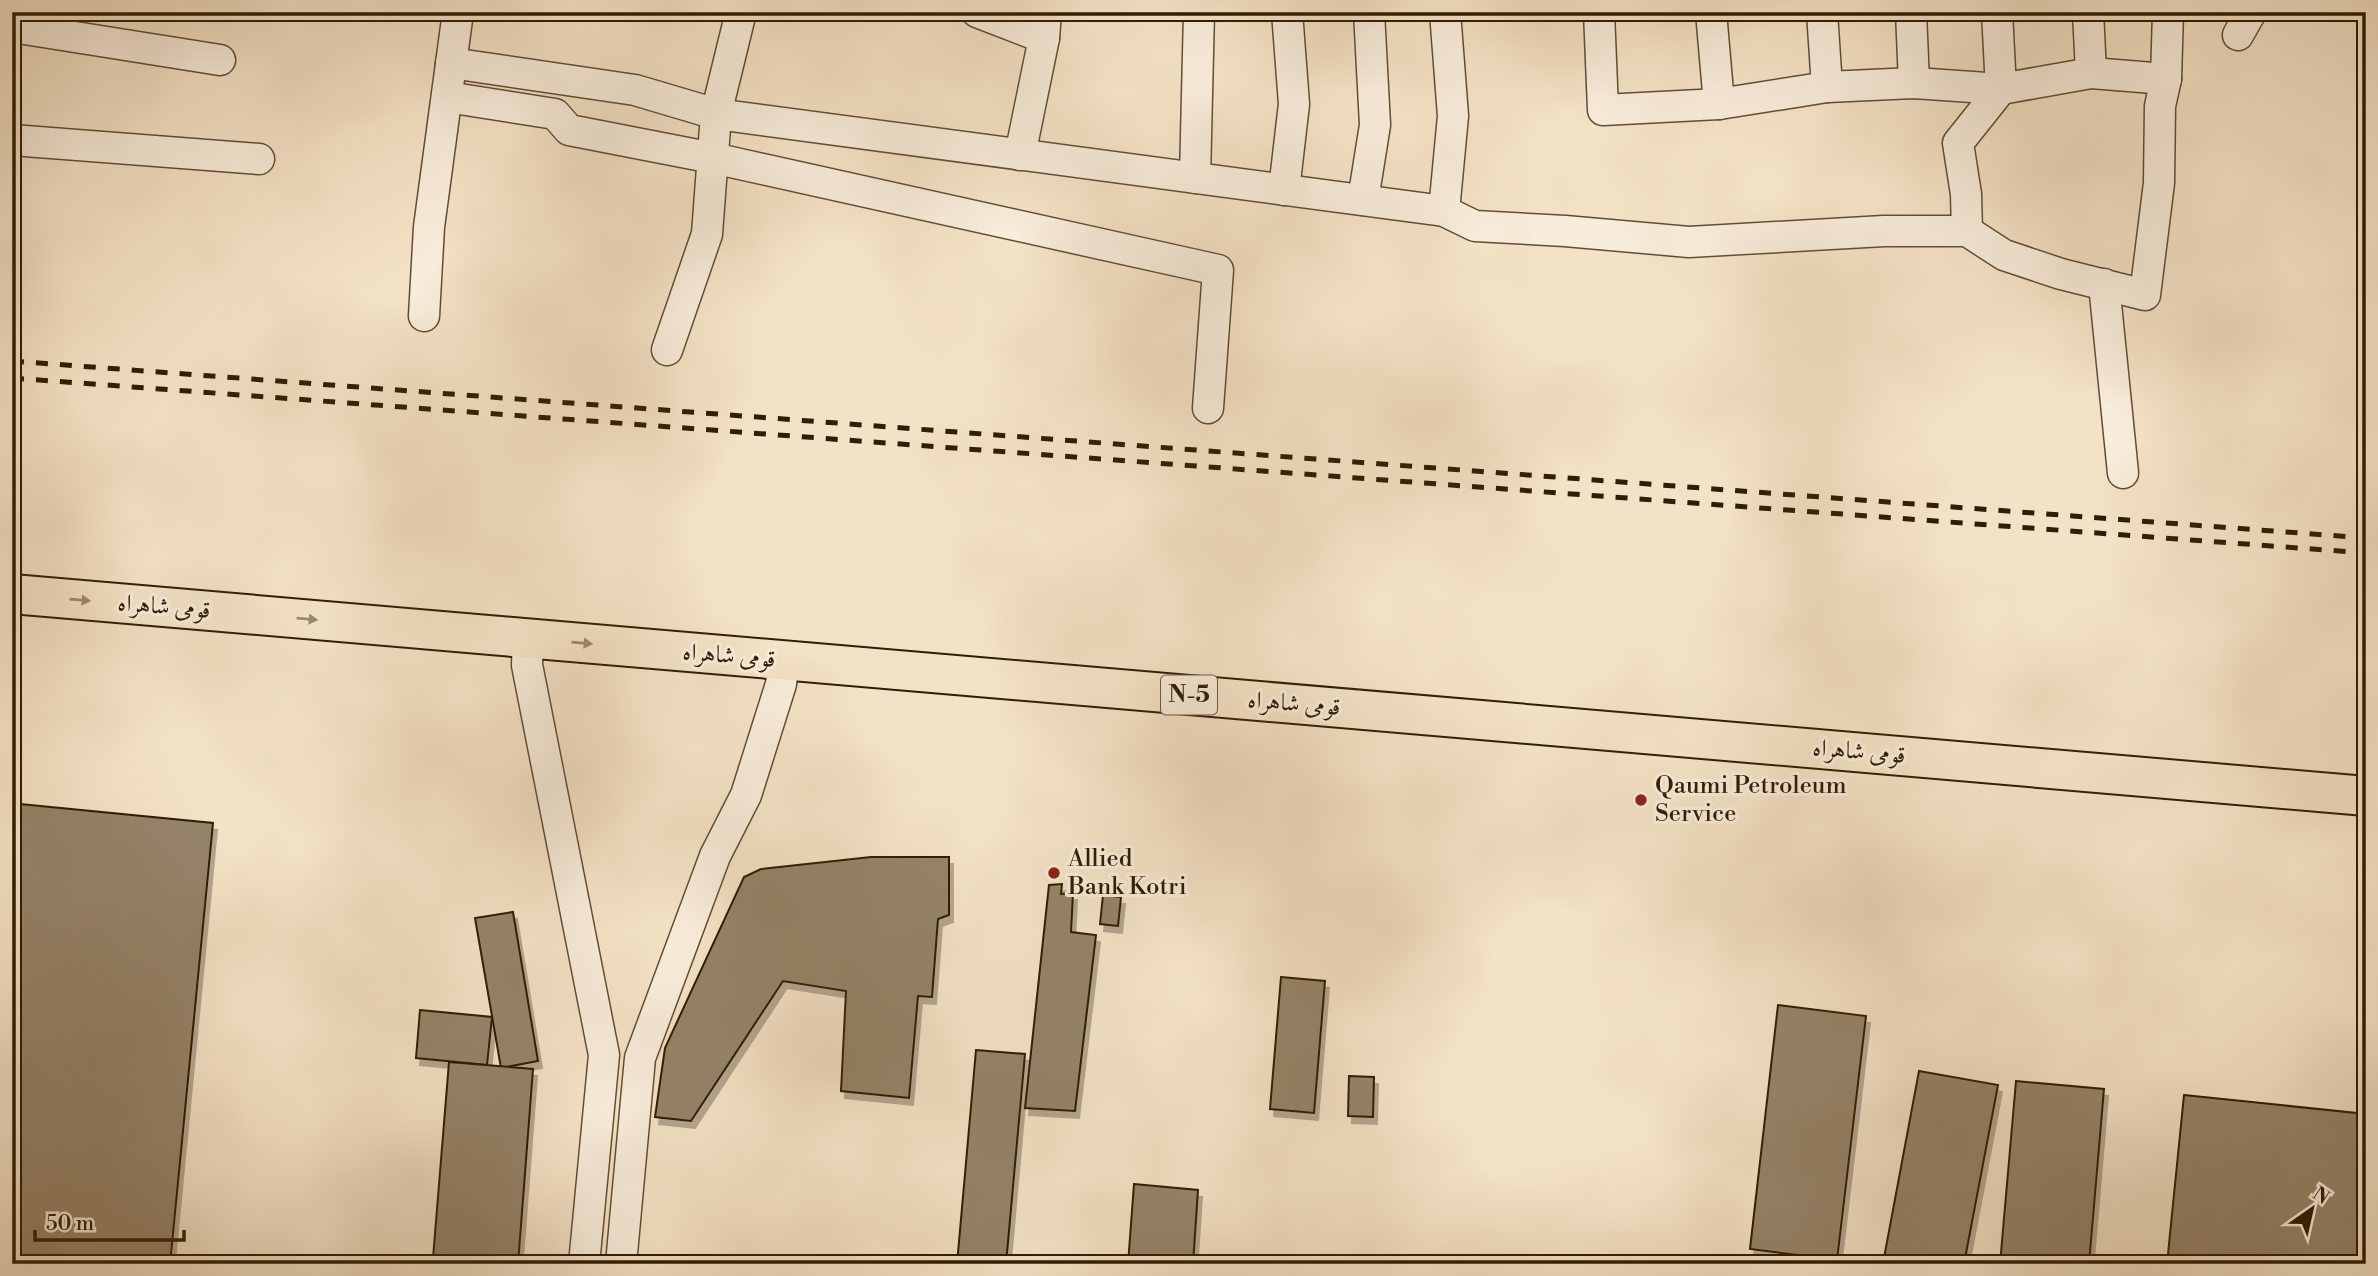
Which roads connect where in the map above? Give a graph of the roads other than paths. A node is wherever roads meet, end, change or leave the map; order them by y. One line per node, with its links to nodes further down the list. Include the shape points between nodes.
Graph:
1 (458, 12): 18 (street)
2 (741, 12): 26 (street)
3 (977, 12): 15 (street)
4 (1199, 12): 31 (street)
5 (1287, 12): 32 (street, via 1294,104)
6 (1369, 12): 33 (street, via 1375,125)
7 (1444, 12): 34 (street, via 1453,116)
8 (1599, 12): 25 (street, via 1603,110)
9 (1711, 12): 25 (street)
10 (1822, 12): 22 (street)
11 (1911, 12): 21 (street)
12 (1997, 12): 23 (street)
13 (2088, 12): 19 (street)
14 (2168, 12): 20 (street)
15 (1045, 25): 28 (street)
16 (12, 27): 17 (street)
17 (220, 60)
18 (451, 63): 24 (street); 26 (street, via 635,90)
19 (2091, 73): 20 (street); 23 (street)
20 (2166, 79): 36 (street, via 2145,295)
21 (1914, 83): 22 (street); 23 (street)
22 (1826, 87): 25 (street)
23 (2001, 89): 35 (street, via 1958,143)
24 (447, 97): 29 (street, via 555,114 569,130); 37 (street, via 429,227)
25 (1719, 104)
26 (716, 114): 28 (street); 29 (street)
27 (12, 140): 30 (street)
28 (1020, 155): 31 (street)
29 (713, 158): 38 (street, via 707,234); 39 (street, via 1218,270)
30 (259, 159)
31 (1195, 178): 32 (street)
32 (1284, 190): 33 (street)
33 (1363, 200): 34 (street)
34 (1444, 211): 35 (street, via 1475,226 1689,242)
35 (1967, 231): 36 (street, via 2004,255)
36 (2104, 284): 40 (street)
37 (424, 316)
38 (667, 350)
39 (1208, 408)
40 (2123, 473)
41 (12, 594): 43 (highway, قومی شاہراہ / N-5, one-way to 43)
42 (12, 621): 43 (highway, قومی شاہراہ / N-5)
43 (528, 652): 44 (highway, قومی شاہراہ / N-5); 47 (street, via 604,1055)
44 (783, 672): 45 (highway, قومی شاہراہ / N-5); 46 (highway, قومی شاہراہ / N-5); 48 (street, via 746,795 715,856 640,1058)
45 (2366, 796)
46 (2366, 818)
47 (583, 1264)
48 (621, 1264)

